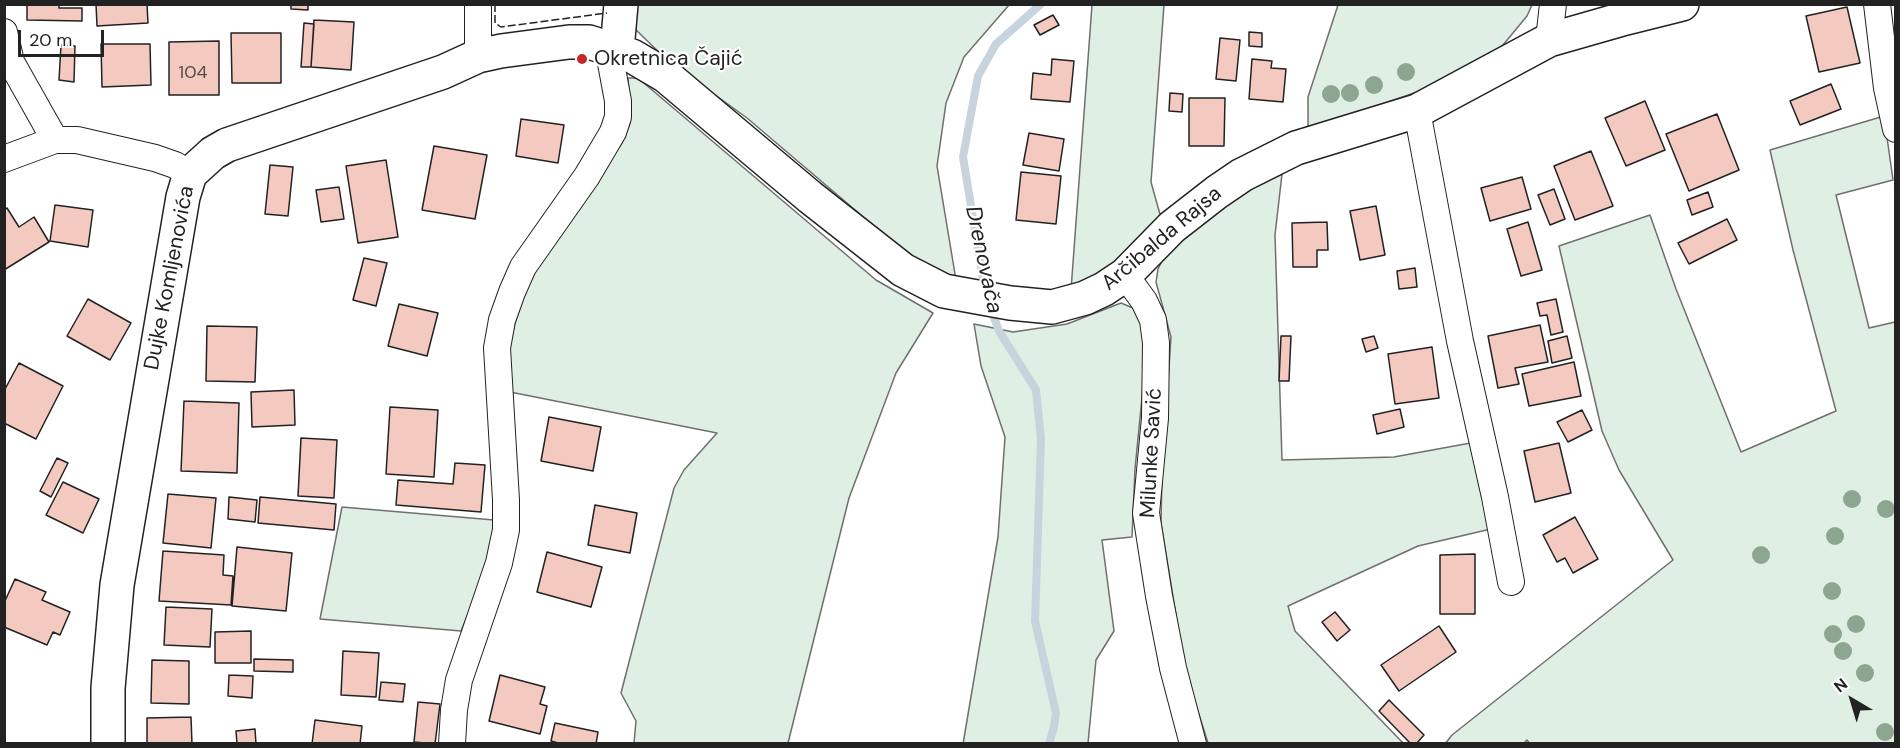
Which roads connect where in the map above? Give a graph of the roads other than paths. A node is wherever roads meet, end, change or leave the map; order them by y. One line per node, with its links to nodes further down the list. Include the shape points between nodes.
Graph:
1 (478, 4): 9 (street)
2 (621, 4): 8 (street)
3 (1553, 4): 7 (street)
4 (1682, 4): 7 (street, Arčibalda Rajsa)
5 (1876, 4): 11 (street)
6 (4, 32): 12 (street, via 11,62)
7 (1549, 40): 10 (street, Arčibalda Rajsa)
8 (612, 48): 9 (street, Arčibalda Rajsa, via 568,42); 15 (street, Arčibalda Rajsa, via 666,76 903,270 945,291 1052,307 1085,298); 18 (street, via 618,101 613,132 523,267 502,320 497,348 506,530 499,563 459,680)
9 (478, 56): 14 (street, Dujke Komljenovića, via 443,72 227,145)
10 (1417, 111): 15 (street, Arčibalda Rajsa, via 1296,148 1242,175 1172,227); 16 (street)
11 (1896, 129)
12 (55, 140): 13 (street); 14 (street, via 108,146 155,158)
13 (4, 159)
14 (190, 174): 17 (street, Dujke Komljenovića, via 170,269 117,585 108,688)
15 (1125, 275): 19 (street, Milunke Savić, via 1153,320 1155,418 1146,513 1173,668)
16 (1511, 582)
17 (108, 744)
18 (452, 744)
19 (1193, 744)

